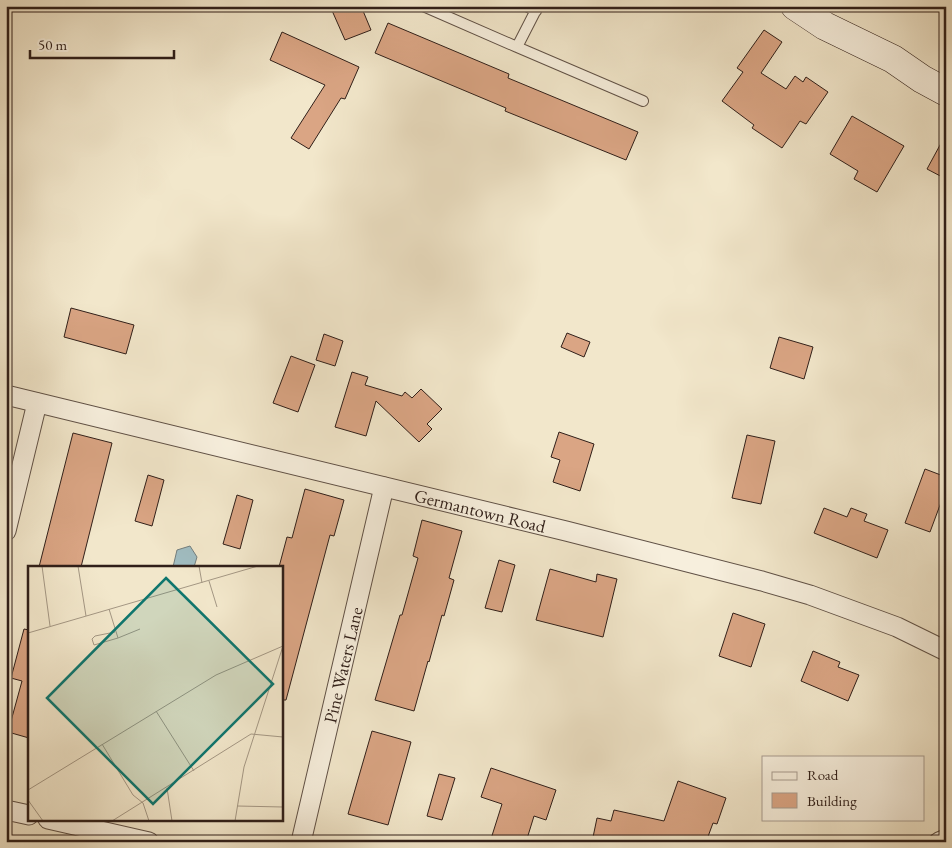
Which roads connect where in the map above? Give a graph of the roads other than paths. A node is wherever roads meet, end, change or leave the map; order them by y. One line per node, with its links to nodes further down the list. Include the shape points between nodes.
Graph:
1 (423, 6): 4 (lane)
2 (795, 6): 5 (street, via 825,26 893,59)
3 (533, 8): 4 (lane)
4 (517, 47): 6 (lane)
5 (946, 92)
6 (643, 101)
7 (6, 395): 8 (street, Germantown Road)
8 (37, 403): 9 (street, Germantown Road); 10 (street)
9 (384, 487): 11 (street, Germantown Road, via 647,551 810,595 897,627); 18 (street, Pine Waters Lane)
10 (6, 531)
11 (946, 651)
12 (6, 810): 13 (street)
13 (28, 815)
14 (52, 820): 15 (street)
15 (117, 838): 17 (street)
16 (946, 838): 19 (street)
17 (149, 842)
18 (301, 842)
19 (939, 842)

